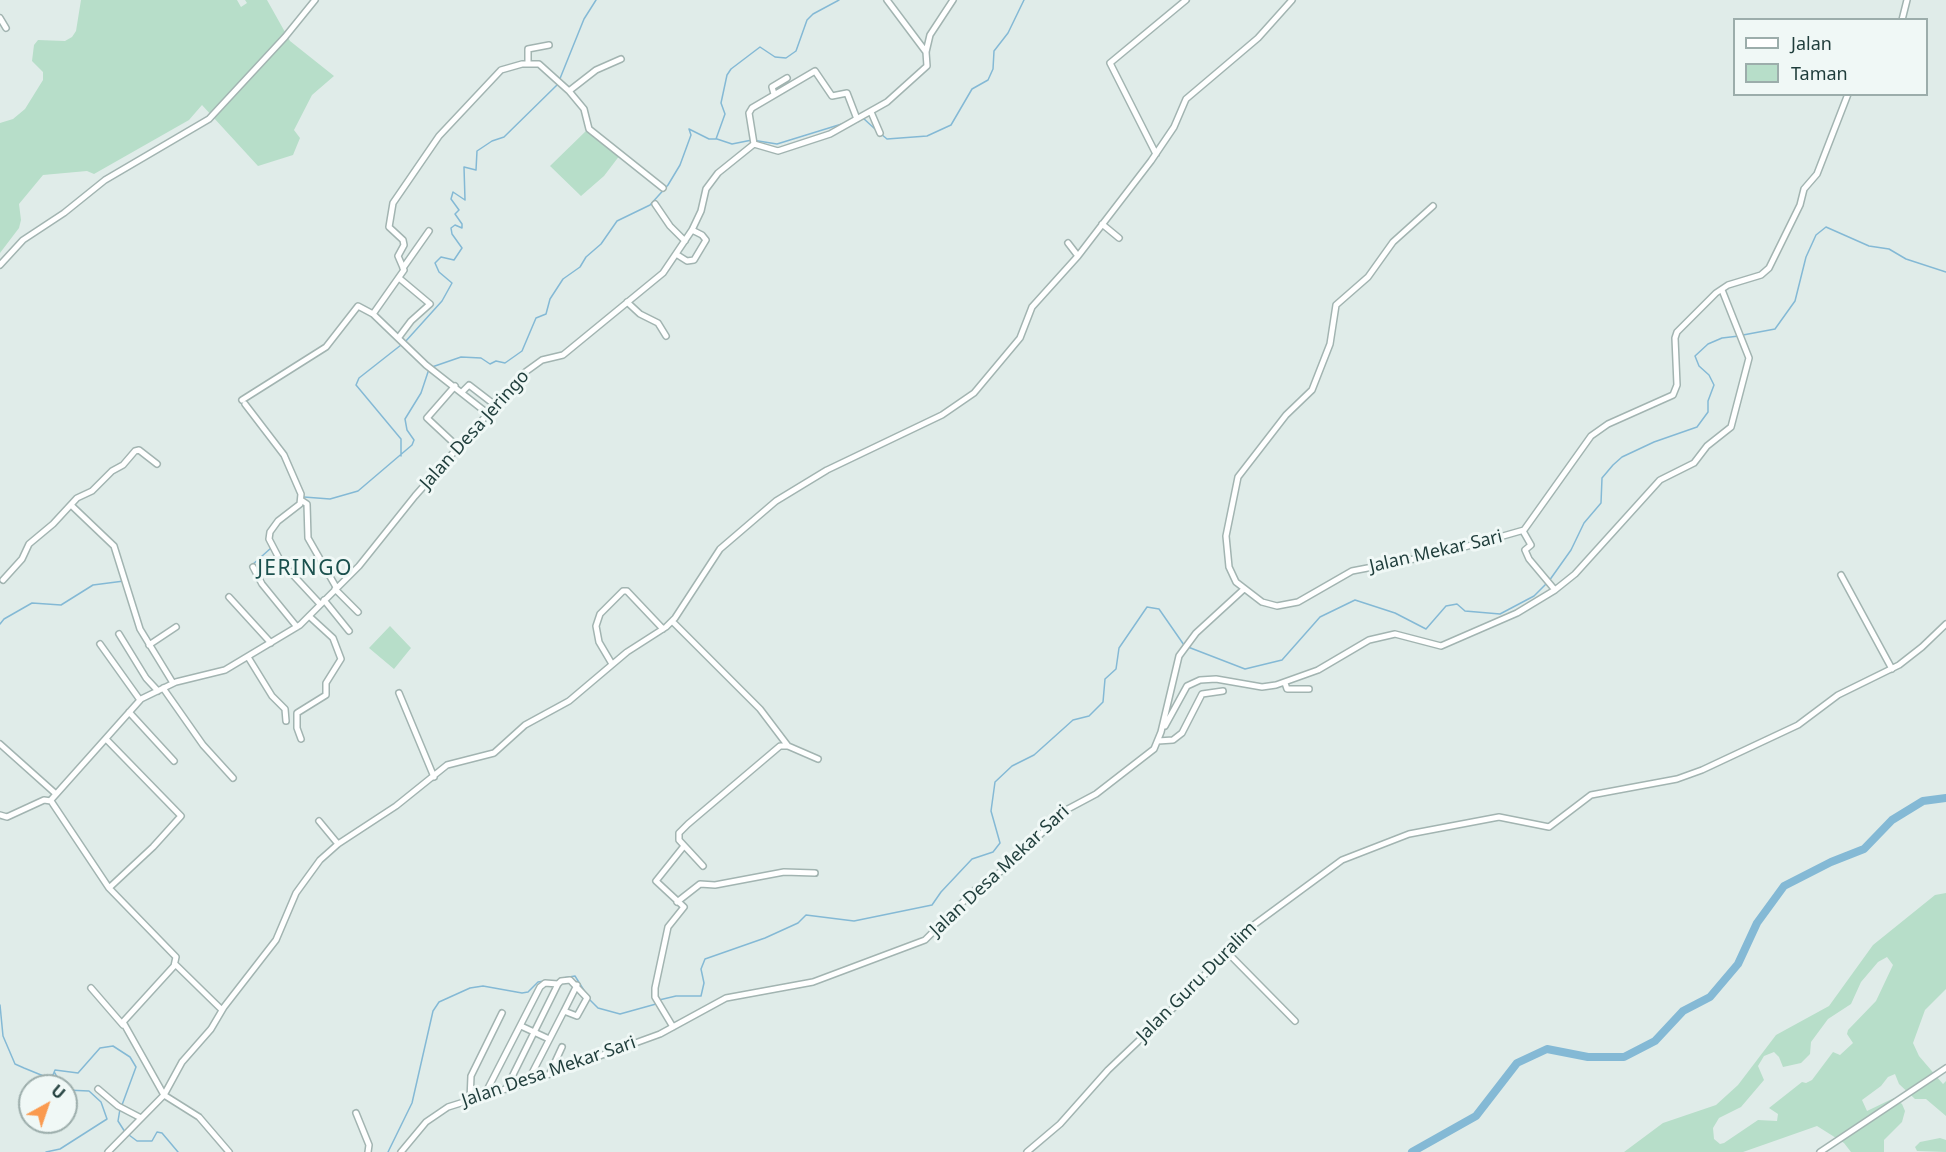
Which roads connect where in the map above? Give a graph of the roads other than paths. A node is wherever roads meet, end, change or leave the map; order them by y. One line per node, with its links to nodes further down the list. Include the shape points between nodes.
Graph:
1 (315, 0): 34 (street, via 209,119 105,180 23,240)
2 (887, 0): 11 (street)
3 (953, 0): 11 (street, via 932,32)
4 (1186, 0): 22 (street, via 1110,63)
5 (1292, 0): 22 (street, via 1258,38 1189,96)
6 (1907, 0): 8 (street)
7 (0, 18): 9 (street)
8 (1902, 18)
9 (6, 28)
10 (549, 45): 13 (street, via 528,49)
11 (926, 52): 18 (street, via 927,66 896,95)
12 (621, 59): 15 (street, via 596,70)
13 (528, 63): 15 (street, via 539,64); 35 (street, via 511,66 492,79 439,136 400,191 393,203 389,227 404,240 398,256)
14 (787, 78): 16 (street, via 772,87)
15 (569, 91): 23 (street, via 584,110 589,129)
16 (774, 94): 19 (street, via 815,71 832,96 847,93); 21 (street, via 750,110)
17 (1847, 96): 37 (street, Jalan Mekar Sari, via 1817,174 1804,188 1800,205 1769,268)
18 (868, 113): 19 (street); 20 (street)
19 (857, 117): 21 (street, via 830,134 778,151)
20 (880, 133)
21 (754, 139): 27 (street, Jalan Desa Jeringo, via 710,183)
22 (1156, 154): 26 (street)
23 (663, 188)
24 (655, 204): 30 (street)
25 (1433, 207): 55 (street, Jalan Mekar Sari, via 1393,242 1368,277 1336,305 1330,344 1312,390 1286,415 1238,477 1226,547 1231,575)
26 (1102, 224): 29 (street); 33 (street)
27 (692, 230): 30 (street, Jalan Desa Jeringo); 32 (street, via 706,240 694,260 690,262)
28 (429, 231): 35 (street)
29 (1119, 238)
30 (685, 241): 32 (street, Jalan Desa Jeringo)
31 (1068, 243): 33 (street)
32 (676, 254): 38 (street, Jalan Desa Jeringo, via 658,278)
33 (1078, 256): 61 (street, via 1032,307 1020,338 974,393 942,415 816,476 765,510 720,549)
34 (0, 265)
35 (403, 268): 36 (street)
36 (399, 279): 39 (street); 41 (street, via 430,304)
37 (1722, 290): 50 (street, Jalan Mekar Sari, via 1677,332 1677,385 1673,394 1591,436); 56 (street, via 1743,338 1748,365 1731,427 1707,446 1694,463 1660,480)
38 (627, 302): 40 (street, via 658,323); 44 (street, Jalan Desa Jeringo, via 563,355 529,368)
39 (373, 314): 41 (street); 48 (street, via 358,306 326,347 243,402 287,460)
40 (666, 336)
41 (399, 337): 42 (street, via 426,365)
42 (455, 386): 43 (street); 46 (street, via 427,418)
43 (462, 392): 44 (street, via 469,385); 45 (street)
44 (495, 405): 45 (street, Jalan Desa Jeringo)
45 (487, 413): 46 (street, Jalan Desa Jeringo)
46 (458, 447): 54 (street, Jalan Desa Jeringo)
47 (157, 464): 49 (street, via 137,450 92,492)
48 (302, 500): 54 (street, via 307,504 308,538); 58 (street, via 275,525 268,538 281,562)
49 (71, 505): 53 (street, via 29,543 22,559); 70 (street, via 114,546)
50 (1523, 531): 55 (street, Jalan Mekar Sari, via 1440,554 1352,571 1310,596 1284,606 1262,602); 56 (street, via 1531,545 1525,550 1528,559)
51 (253, 567): 64 (street)
52 (1841, 574): 73 (street)
53 (3, 580)
54 (336, 588): 58 (street, Jalan Desa Jeringo); 59 (street)
55 (1244, 589): 83 (street, Jalan Desa Mekar Sari, via 1182,651 1174,669)
56 (1555, 591): 75 (street, via 1517,613 1444,645 1401,634 1385,635)
57 (229, 597): 68 (street)
58 (322, 602): 60 (street, Jalan Desa Jeringo); 66 (street)
59 (358, 612)
60 (309, 616): 64 (street, Jalan Desa Jeringo); 85 (street, via 333,638 341,659 326,683 326,695 296,714)
61 (672, 621): 65 (street); 88 (street, via 760,709)
62 (1946, 624): 73 (street, Jalan Guru Duralim)
63 (176, 627): 70 (street)
64 (297, 627): 68 (street, Jalan Desa Jeringo)
65 (663, 629): 72 (street); 72 (street, via 623,591 600,614 596,626 599,642)
66 (349, 632)
67 (119, 634): 77 (street, via 146,678)
68 (271, 643): 71 (street, Jalan Desa Jeringo)
69 (100, 644): 80 (street)
70 (149, 645): 74 (street)
71 (248, 657): 74 (street, Jalan Desa Jeringo, via 220,672); 82 (street, via 272,696 285,709)
72 (612, 664): 91 (street, via 572,699 525,725 494,753 447,765)
73 (1892, 669): 103 (street, Jalan Guru Duralim, via 1838,695 1798,725 1716,765 1677,779 1591,795 1549,827 1499,817 1409,834 1352,854 1294,893)
74 (173, 683): 77 (street, Jalan Desa Jeringo)
75 (1285, 683): 76 (street, via 1287,689); 83 (street, via 1262,687 1216,679 1192,682)
76 (1309, 689)
77 (160, 690): 80 (street, Jalan Desa Jeringo); 92 (street)
78 (1223, 691): 86 (street, via 1202,694 1182,733 1173,740)
79 (399, 693): 91 (street)
80 (140, 700): 81 (street, Jalan Desa Jeringo)
81 (129, 712): 84 (street, Jalan Desa Jeringo); 90 (street)
82 (286, 721)
83 (1161, 732): 86 (street, Jalan Desa Mekar Sari)
84 (106, 739): 93 (street, Jalan Desa Jeringo); 101 (street, via 181,816)
85 (301, 739)
86 (1158, 741): 114 (street, Jalan Desa Mekar Sari, via 1100,791 1066,810 925,940 813,982 726,998)
87 (0, 744): 93 (street)
88 (788, 746): 89 (street); 98 (street, via 776,748 684,828 678,837)
89 (818, 759)
90 (174, 761)
91 (434, 777): 97 (street)
92 (233, 778)
93 (56, 794): 94 (street, Jalan Desa Jeringo)
94 (50, 801): 95 (street, via 9,817); 101 (street)
95 (0, 815)
96 (319, 821): 97 (street)
97 (338, 844): 108 (street, via 304,880 276,940)
98 (684, 846): 99 (street); 102 (street, via 656,880)
99 (703, 866)
100 (815, 873): 102 (street, via 784,872 716,885 700,884)
101 (109, 888): 104 (street, via 174,954)
102 (677, 902): 114 (street, via 684,909 667,931 655,997)
103 (1225, 950): 111 (street); 133 (street, Jalan Guru Duralim, via 1190,992 1108,1070 1060,1124)
104 (175, 964): 108 (street); 112 (street, via 125,1017)
105 (558, 984): 106 (street, via 567,980); 113 (street, via 542,984); 115 (street)
106 (577, 985): 109 (street); 109 (street, via 587,998 579,1015)
107 (91, 988): 112 (street)
108 (222, 1010): 123 (street, via 182,1062)
109 (564, 1011): 116 (street)
110 (502, 1013): 125 (street, via 471,1076)
111 (1295, 1021)
112 (123, 1025): 123 (street)
113 (521, 1026): 115 (street); 124 (street)
114 (673, 1027): 119 (street, Jalan Desa Mekar Sari)
115 (535, 1032): 116 (street); 122 (street)
116 (549, 1039): 120 (street)
117 (562, 1047): 119 (street)
118 (1946, 1068): 128 (street)
119 (550, 1073): 120 (street, Jalan Desa Mekar Sari)
120 (528, 1082): 122 (street, Jalan Desa Mekar Sari)
121 (98, 1089): 127 (street)
122 (506, 1089): 124 (street, Jalan Desa Mekar Sari)
123 (162, 1096): 127 (street); 130 (street, via 199,1117)
124 (484, 1096): 125 (street, Jalan Desa Mekar Sari)
125 (470, 1100): 132 (street, Jalan Desa Mekar Sari, via 437,1113)
126 (356, 1113): 131 (street, via 369,1145)
127 (141, 1118): 129 (street)
128 (1823, 1151)
129 (108, 1152)
130 (229, 1152)
131 (368, 1152)
132 (401, 1152)
133 (1027, 1152)

